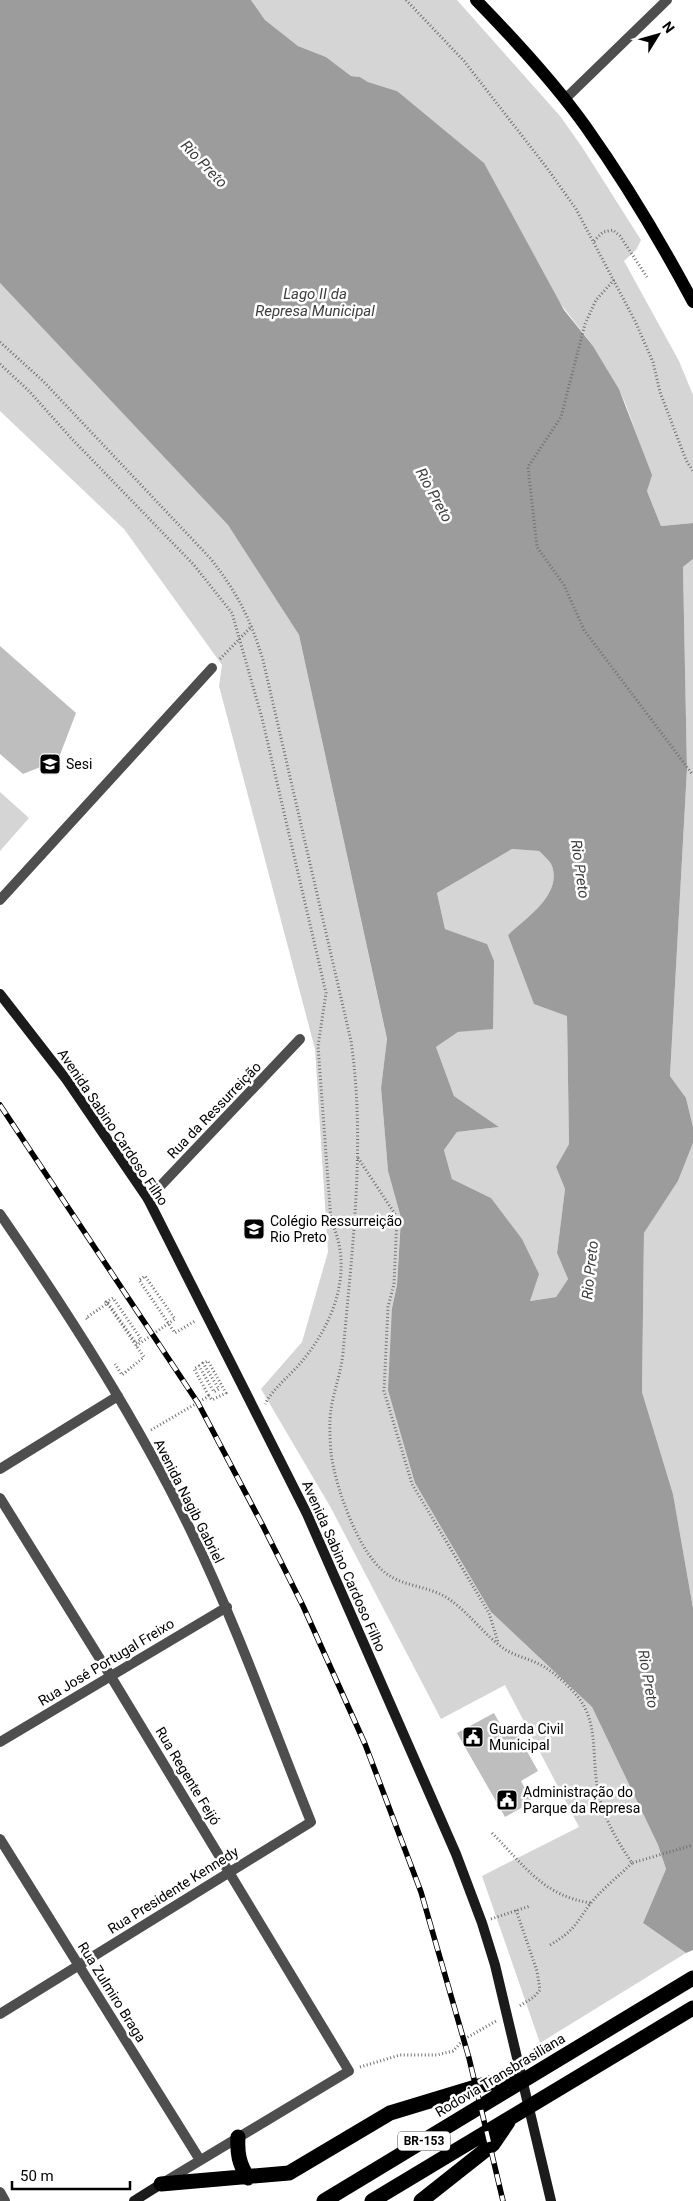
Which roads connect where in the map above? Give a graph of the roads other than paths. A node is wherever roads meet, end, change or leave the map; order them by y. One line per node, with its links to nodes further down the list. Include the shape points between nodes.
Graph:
1 (476, 0): 3 (main road)
2 (667, 0): 3 (street)
3 (565, 100): 4 (main road, via 613,169)
4 (693, 302)
5 (212, 668): 6 (street)
6 (0, 900)
7 (0, 994): 9 (main road, Avenida Sabino Cardoso Filho, via 66,1079)
8 (300, 1040): 9 (street, Rua da Ressurreição)
9 (148, 1198): 31 (main road, Avenida Sabino Cardoso Filho, via 307,1514 456,1854 482,1923)
10 (0, 1214): 11 (street, Avenida Nagib Gabriel)
11 (118, 1396): 12 (street); 14 (street, Avenida Nagib Gabriel, via 191,1530)
12 (0, 1469)
13 (0, 1498): 15 (street, Rua Regente Feijó)
14 (226, 1607): 15 (street, Rua José Portugal Freixo); 17 (street, Avenida Nagib Gabriel)
15 (110, 1675): 16 (street, Rua José Portugal Freixo); 19 (street, Rua Regente Feijó)
16 (0, 1742)
17 (311, 1822): 19 (street, Rua Presidente Kennedy)
18 (0, 1839): 20 (street, Rua Zulmiro Braga)
19 (230, 1871): 20 (street, Rua Presidente Kennedy); 26 (street, Rua Regente Feijó, via 349,2071)
20 (79, 1966): 23 (street, Rua Presidente Kennedy); 27 (street, Rua Zulmiro Braga)
21 (693, 1978): 24 (highway, Rodovia Transbrasiliana / BR-153)
22 (693, 2008): 25 (highway, BR-153)
23 (0, 2014)
24 (523, 2080): 28 (highway, via 490,2083 390,2113 289,2173); 34 (highway, Rodovia Transbrasiliana / BR-153)
25 (511, 2118): 35 (highway, BR-153); 36 (highway, via 492,2144)
26 (238, 2137): 27 (street); 28 (highway, via 240,2165)
27 (200, 2160): 29 (street)
28 (248, 2178): 29 (highway)
29 (161, 2184): 33 (main road)
30 (0, 2192): 32 (street)
31 (550, 2197)
32 (5, 2201)
33 (134, 2201)
34 (324, 2201)
35 (372, 2201)
36 (421, 2201)

